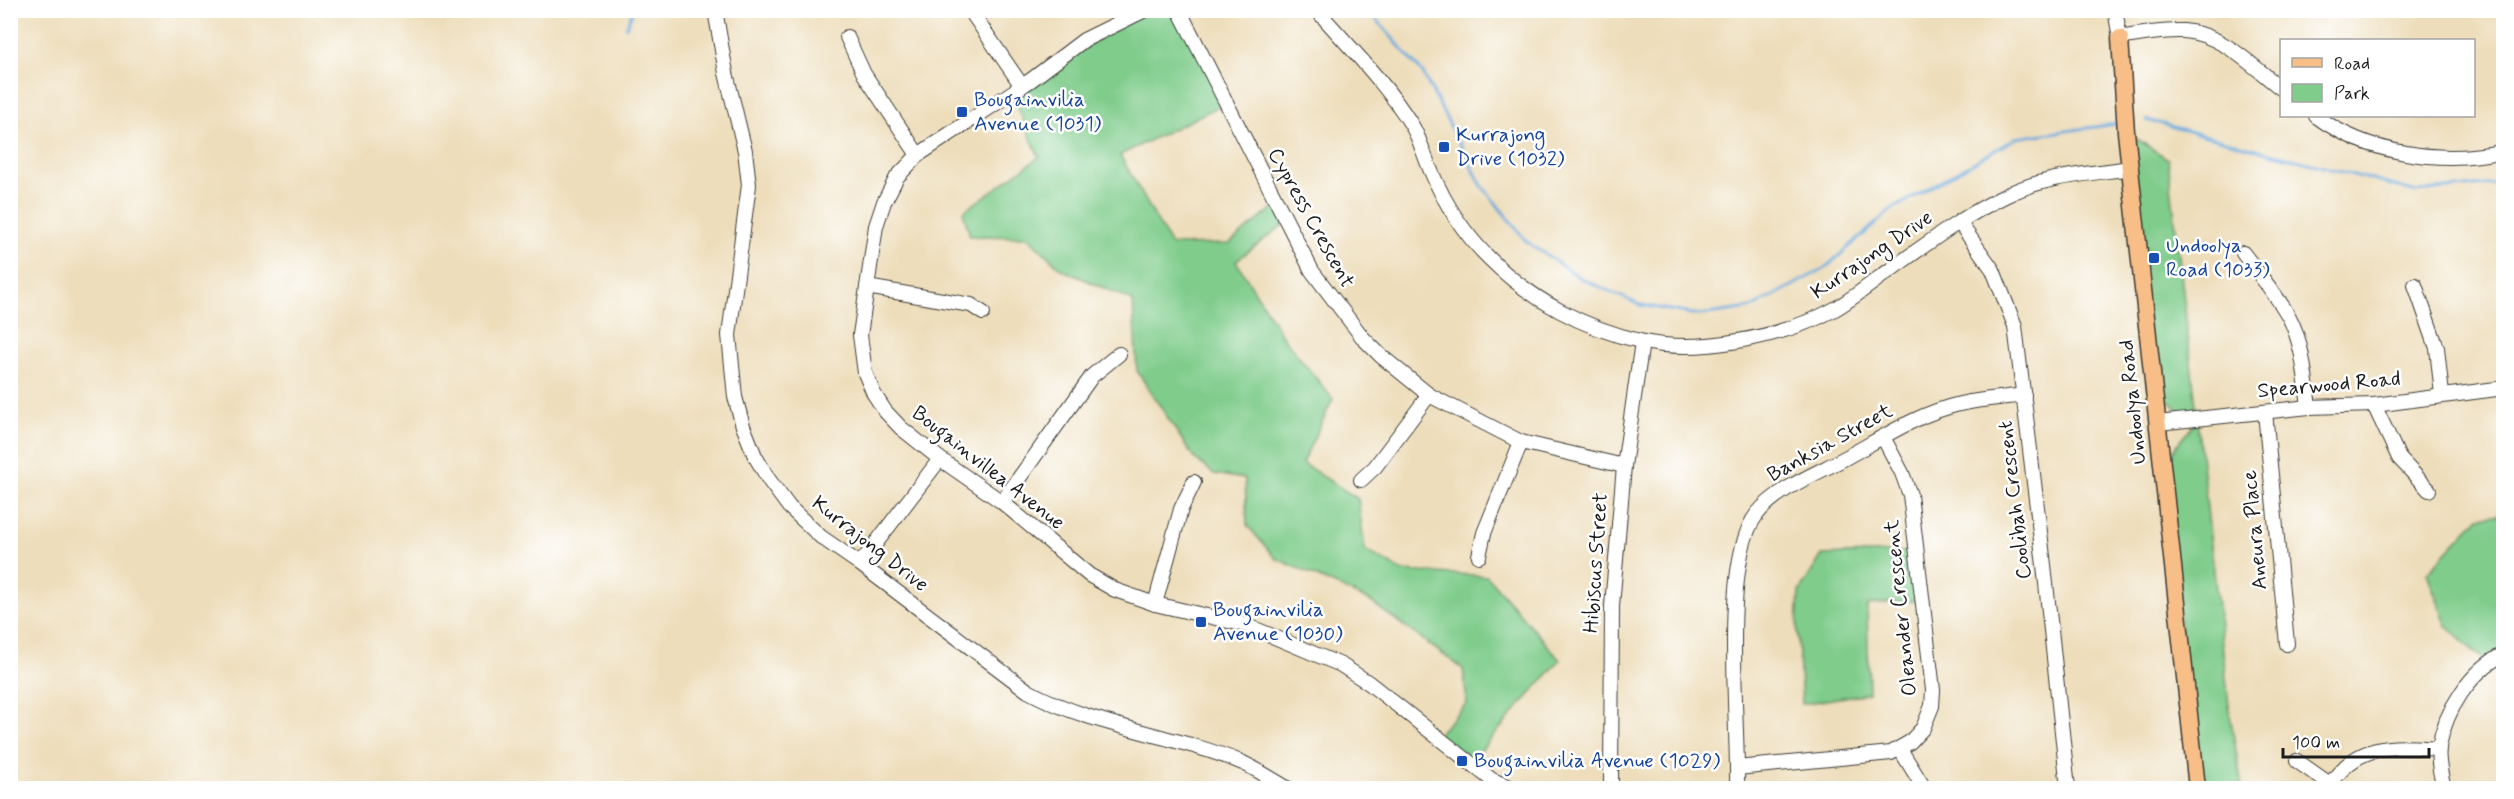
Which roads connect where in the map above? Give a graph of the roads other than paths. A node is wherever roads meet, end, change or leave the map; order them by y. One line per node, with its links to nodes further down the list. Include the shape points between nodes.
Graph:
1 (715, 10): 40 (street, Kurrajong Drive, via 749,185 729,335 735,397 756,456 782,498 821,537)
2 (970, 10): 10 (street)
3 (1145, 10): 7 (street, Bougainvillea Avenue)
4 (1179, 10): 25 (street, Cypress Crescent, via 1312,271 1363,338)
5 (1317, 10): 21 (street, Kurrajong Drive, via 1391,93 1413,127 1431,172 1465,234 1489,259 1515,283 1572,318)
6 (2115, 10): 9 (street, Undoolya Road)
7 (1121, 15): 10 (street, Bougainvillea Avenue)
8 (847, 37): 14 (street, via 864,74)
9 (2120, 38): 11 (street, via 2184,31 2200,34 2240,56); 15 (main road, Undoolya Road)
10 (1022, 86): 14 (street, Bougainvillea Avenue)
11 (2280, 87)
12 (2318, 117): 13 (street, via 2340,132 2389,149 2450,157)
13 (2504, 151)
14 (918, 155): 19 (street, Bougainvillea Avenue, via 897,177 884,202 876,226)
15 (2131, 168): 16 (street, Kurrajong Drive, via 2028,185); 30 (main road, Undoolya Road)
16 (1959, 222): 21 (street, Kurrajong Drive, via 1835,308 1807,323 1753,338 1709,344); 24 (street, Coolibah Crescent, via 1993,270 2006,299 2015,326)
17 (2243, 253): 28 (street, via 2288,315 2301,354)
18 (2415, 285): 26 (street, via 2437,348)
19 (867, 287): 20 (street, via 971,305); 33 (street, Bougainvillea Avenue, via 860,335 865,373 885,411)
20 (983, 313)
21 (1642, 342): 34 (street, Hibiscus Street)
22 (1119, 354): 38 (street, via 1092,376)
23 (2504, 388): 26 (street, Spearwood Road)
24 (2024, 394): 31 (street, Banksia Street, via 1960,404 1918,418); 54 (street, Coolibah Crescent)
25 (1429, 395): 32 (street, Cypress Crescent); 35 (street, via 1375,467)
26 (2442, 395): 27 (street, Spearwood Road)
27 (2374, 405): 28 (street, Spearwood Road); 37 (street, via 2399,458)
28 (2309, 407): 29 (street, Spearwood Road)
29 (2265, 412): 30 (street, Spearwood Road); 42 (street, Aneura Place)
30 (2158, 423): 55 (main road, Undoolya Road)
31 (1883, 437): 44 (street, Oleander Crescent, via 1910,495 1933,690 1932,706 1923,728); 47 (street, Banksia Street, via 1784,491 1757,513 1750,524 1739,562 1735,617)
32 (1521, 442): 34 (street, Cypress Crescent); 39 (street, via 1484,533)
33 (940, 459): 38 (street, Bougainvillea Avenue); 40 (street)
34 (1624, 466): 51 (street, Hibiscus Street, via 1612,606)
35 (1360, 480)
36 (1194, 482): 41 (street, via 1181,509)
37 (2429, 490)
38 (1002, 502): 41 (street, Bougainvillea Avenue, via 1089,574 1115,590)
39 (1479, 556)
40 (860, 564): 49 (street, Kurrajong Drive, via 1028,691 1058,707 1208,750 1245,764)
41 (1155, 604): 50 (street, Bougainvillea Avenue, via 1246,625 1341,665 1492,780)
42 (2287, 644)
43 (2504, 654): 45 (street, via 2465,688 2453,708)
44 (1900, 749): 47 (street); 53 (street)
45 (2439, 749): 48 (street, via 2385,747 2368,751 2354,760); 56 (street)
46 (2297, 761): 48 (street)
47 (1737, 768): 52 (street, Banksia Street)
48 (2330, 787)
49 (1287, 789)
50 (1512, 789)
51 (1611, 789)
52 (1737, 789)
53 (1924, 789)
54 (2068, 789)
55 (2197, 789)
56 (2444, 789)

